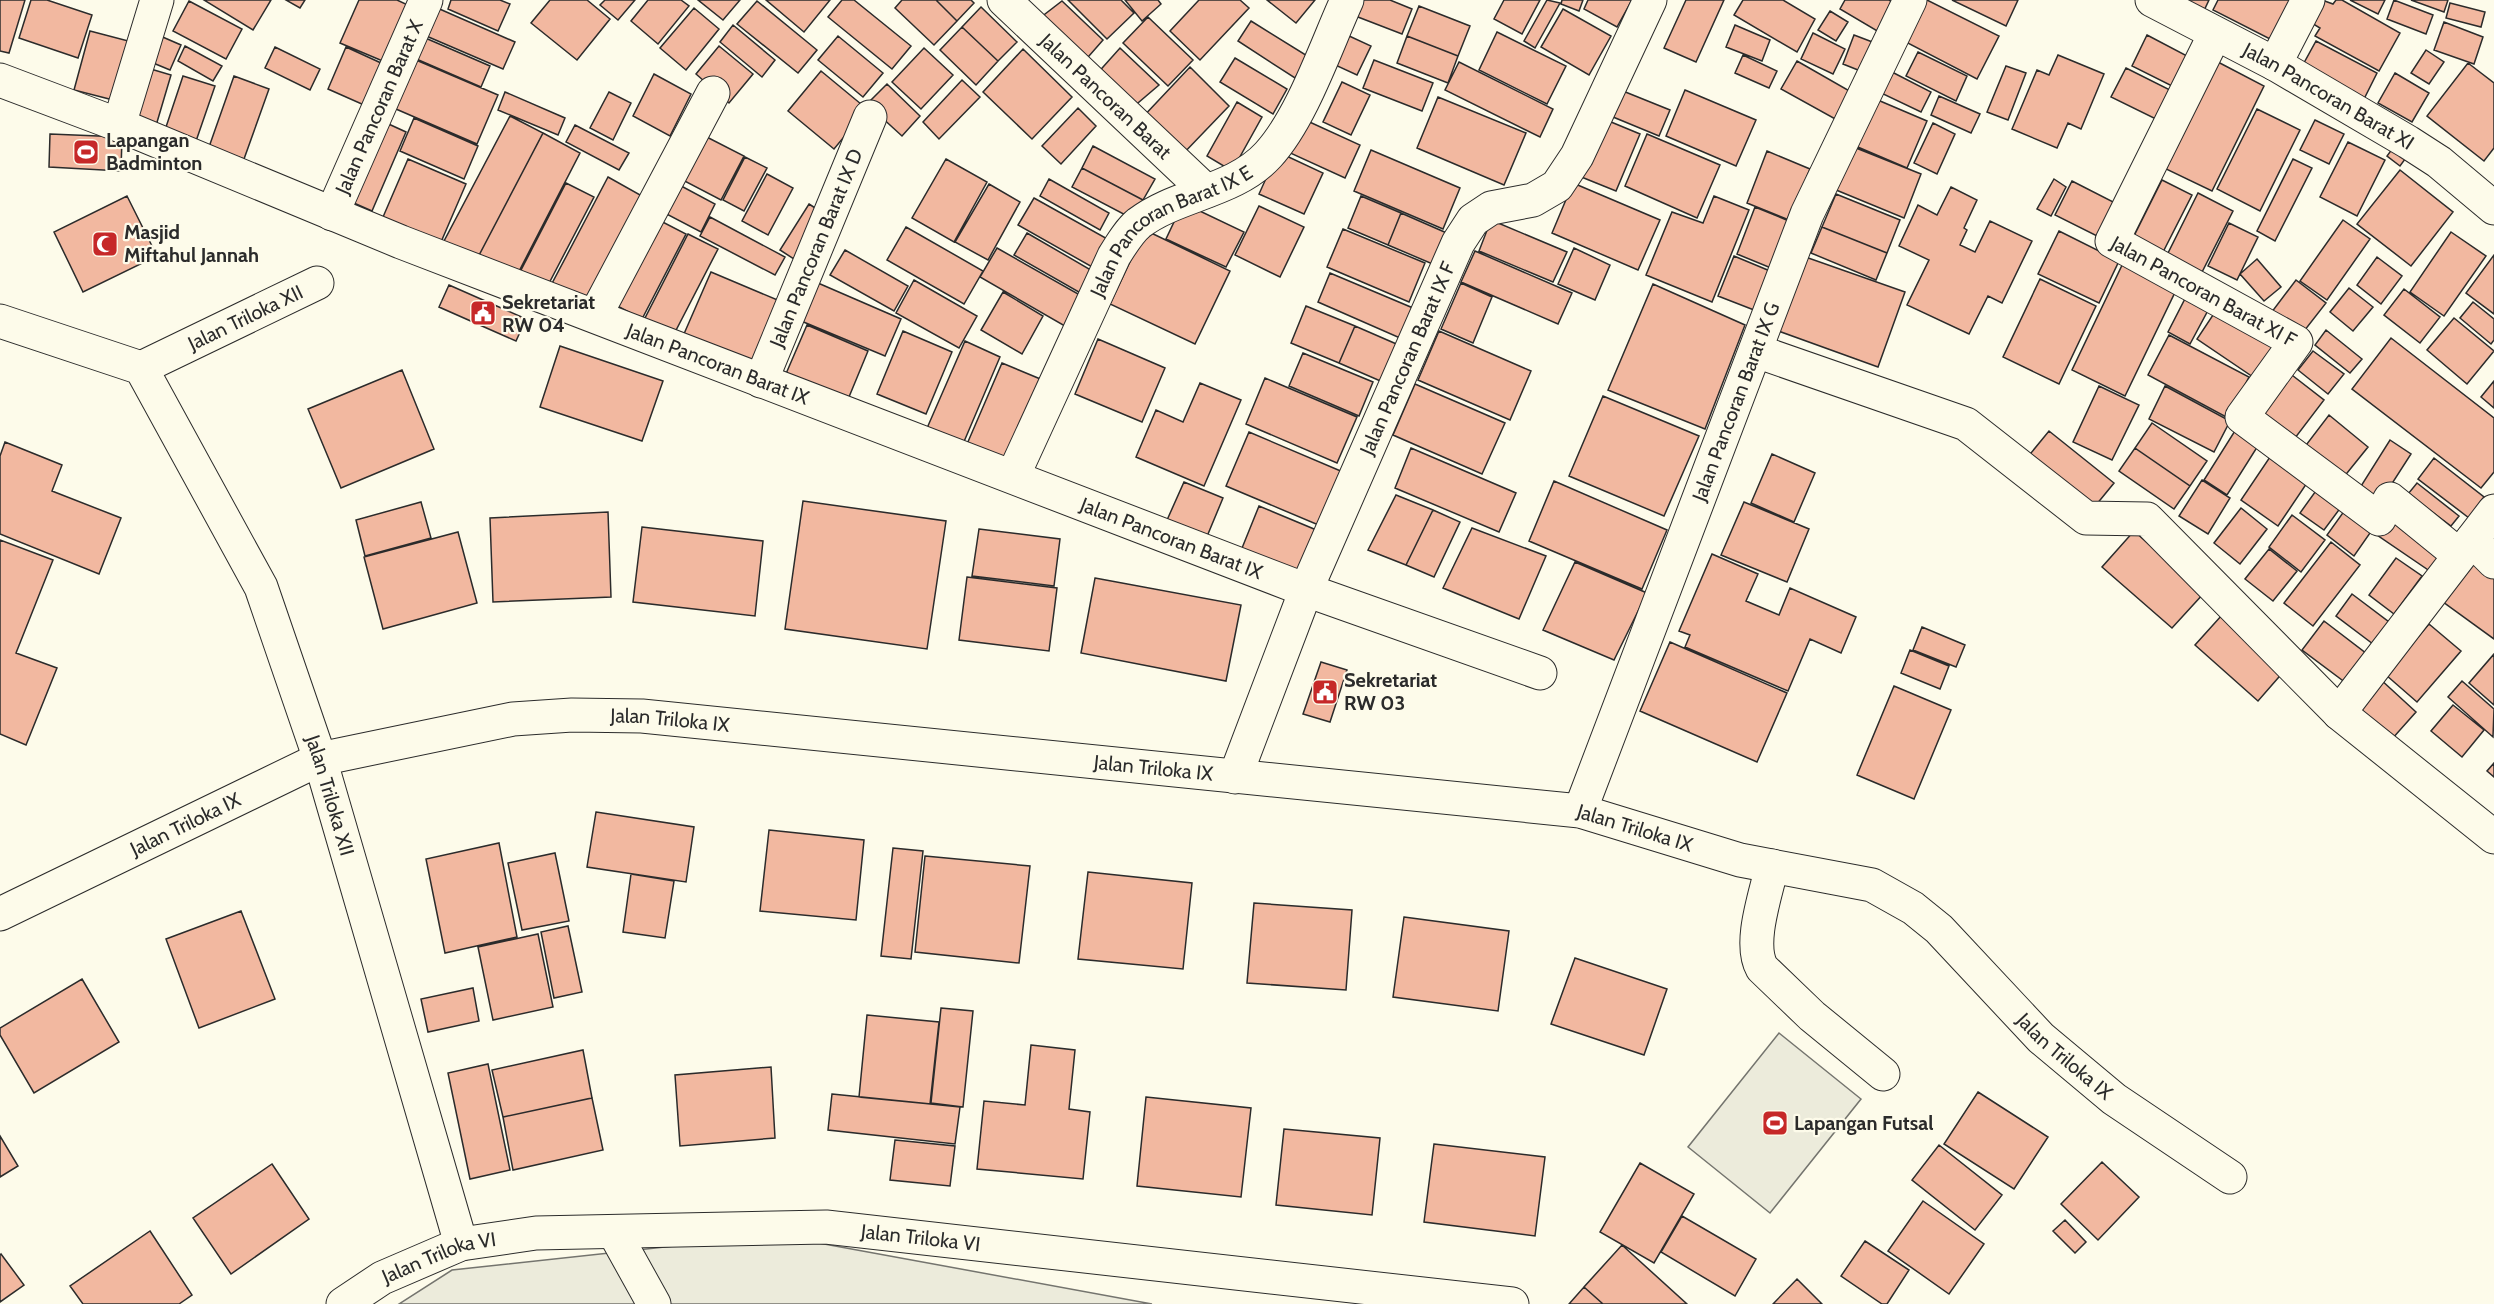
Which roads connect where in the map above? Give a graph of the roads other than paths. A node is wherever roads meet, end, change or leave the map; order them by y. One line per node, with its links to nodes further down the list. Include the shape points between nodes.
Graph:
1 (157, 0): 14 (street)
2 (426, 0): 17 (street, Jalan Pancoran Barat X)
3 (1004, 0): 15 (street, Jalan Pancoran Barat)
4 (1347, 0): 15 (street, Jalan Pancoran Barat IX E, via 1296,112 1268,156 1234,180)
5 (1650, 0): 27 (street, Jalan Pancoran Barat IX F, via 1577,156 1557,186 1533,200 1491,208 1473,220 1458,243)
6 (1910, 0): 21 (street, Jalan Pancoran Barat IX G, via 1807,214)
7 (2152, 0): 9 (street, Jalan Pancoran Barat XI)
8 (2308, 0): 10 (street)
9 (2215, 34): 10 (street, Jalan Pancoran Barat XI); 26 (street, Jalan Pancoran Barat XI F, via 2112,241 2296,342 2242,417 2379,519 2390,499)
10 (2275, 64): 16 (street, Jalan Pancoran Barat XI, via 2439,162)
11 (0, 80): 14 (street, Jalan Pancoran Barat IX)
12 (713, 93): 19 (street)
13 (870, 117): 23 (street, Jalan Pancoran Barat IX D)
14 (119, 126): 17 (street, Jalan Pancoran Barat IX)
15 (1206, 191): 24 (street, Jalan Pancoran Barat IX E, via 1155,212 1136,225 1114,255)
16 (2494, 208)
17 (332, 214): 19 (street, Jalan Pancoran Barat IX)
18 (316, 283): 22 (street, Jalan Triloka XII)
19 (595, 316): 23 (street, Jalan Pancoran Barat IX)
20 (0, 321): 22 (street)
21 (1756, 351): 29 (street, via 1966,424 2086,519 2147,519); 32 (street, Jalan Pancoran Barat IX G)
22 (141, 368): 30 (street, Jalan Triloka XII, via 261,587)
23 (761, 381): 24 (street, Jalan Pancoran Barat IX)
24 (1013, 476): 27 (street, Jalan Pancoran Barat IX)
25 (2494, 511): 26 (street)
26 (2475, 552): 29 (street)
27 (1306, 590): 28 (street, Jalan Pancoran Barat IX); 31 (street, Jalan Pancoran Barat IX F)
28 (1540, 673)
29 (2339, 713): 33 (street)
30 (320, 759): 31 (street, Jalan Triloka IX, via 513,719 642,716); 35 (street, Jalan Triloka IX); 39 (street, Jalan Triloka XII)
31 (1235, 777): 32 (street, Jalan Triloka IX)
32 (1580, 811): 34 (street, Jalan Triloka IX, via 1740,860)
33 (2493, 836)
34 (1772, 866): 36 (street, via 1756,944 1757,959 1812,1016); 37 (street, Jalan Triloka IX, via 1872,885 1912,908 1939,929 2041,1038 2114,1099)
35 (0, 914)
36 (1883, 1074)
37 (2230, 1177)
38 (614, 1232): 39 (street, Jalan Triloka VI, via 536,1233); 41 (street); 42 (street, Jalan Triloka VI, via 826,1227)
39 (462, 1244): 40 (street, Jalan Triloka VI, via 382,1278)
40 (343, 1304)
41 (654, 1304)
42 (1512, 1304)

